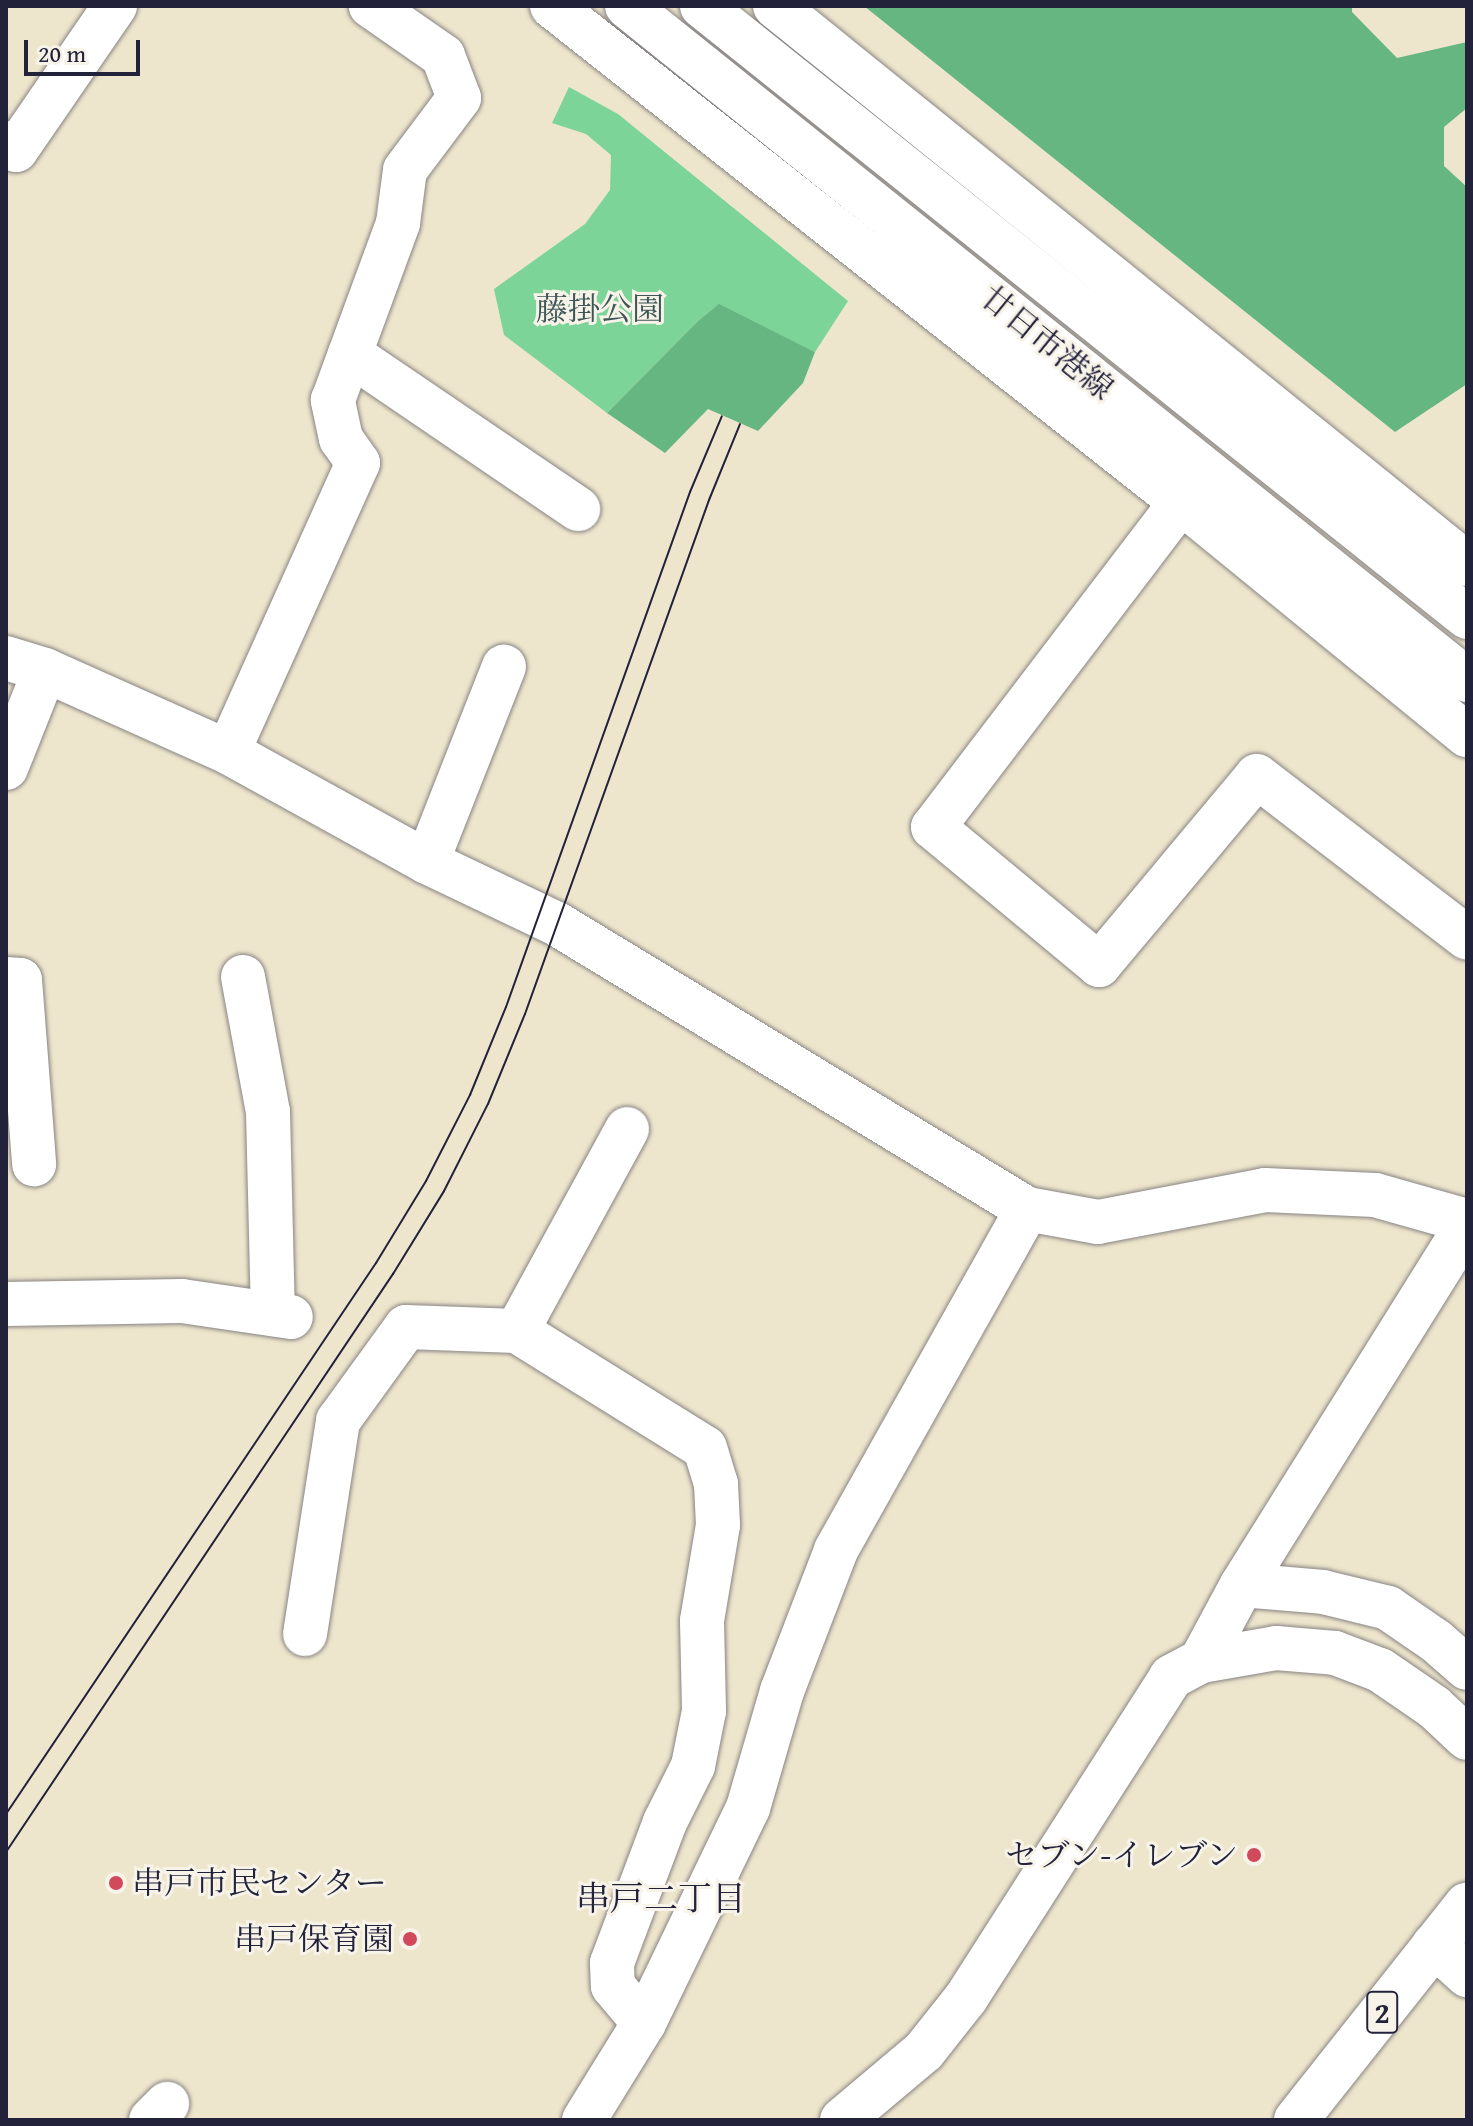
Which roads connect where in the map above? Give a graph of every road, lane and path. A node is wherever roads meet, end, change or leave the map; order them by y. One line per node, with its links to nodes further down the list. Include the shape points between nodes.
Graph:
1 (115, 6): 7 (main road, via 16,150)
2 (371, 6): 8 (main road, via 443,56 459,98 405,170 398,223)
3 (552, 6): 9 (main road)
4 (627, 6): 15 (main road, 廿日市港線)
5 (702, 6): 12 (main road, 廿日市港線)
6 (775, 6): 11 (main road)
7 (6, 143)
8 (350, 354): 10 (main road); 17 (main road, via 333,400 341,439 358,463)
9 (1181, 502): 16 (main road); 20 (main road, via 933,827 1099,965 1257,776)
10 (578, 509)
11 (1467, 564)
12 (1467, 617)
13 (26, 664): 17 (main road); 18 (main road)
14 (504, 667): 19 (main road)
15 (1467, 680)
16 (1467, 735)
17 (228, 752): 19 (main road)
18 (6, 768)
19 (427, 862): 25 (main road, via 557,924)
20 (1467, 938)
21 (243, 977): 27 (main road, via 268,1112 282,1316 182,1301)
22 (6, 979): 24 (main road, via 20,980)
23 (627, 1129): 28 (main road)
24 (34, 1164)
25 (1027, 1209): 26 (main road, via 1098,1222 1265,1190 1375,1195); 37 (main road, via 836,1550 782,1691 748,1808)
26 (1467, 1223): 29 (main road)
27 (6, 1304)
28 (517, 1331): 30 (main road, via 406,1327 338,1421); 37 (main road, via 705,1448 716,1484 718,1525 702,1621 704,1711 696,1752 612,1963 613,1986)
29 (1242, 1585): 31 (main road); 32 (main road, via 1323,1592 1388,1608)
30 (305, 1634)
31 (1201, 1661): 33 (main road, via 1276,1648 1335,1653 1380,1670 1434,1707); 39 (main road, via 1171,1677 966,1998 924,2051)
32 (1467, 1668)
33 (1467, 1738)
34 (1467, 1904): 35 (main road, 2)
35 (1434, 1945): 36 (main road); 40 (main road, 2)
36 (1467, 1975)
37 (644, 2023): 38 (main road)
38 (584, 2120)
39 (842, 2120)
40 (1296, 2120)

